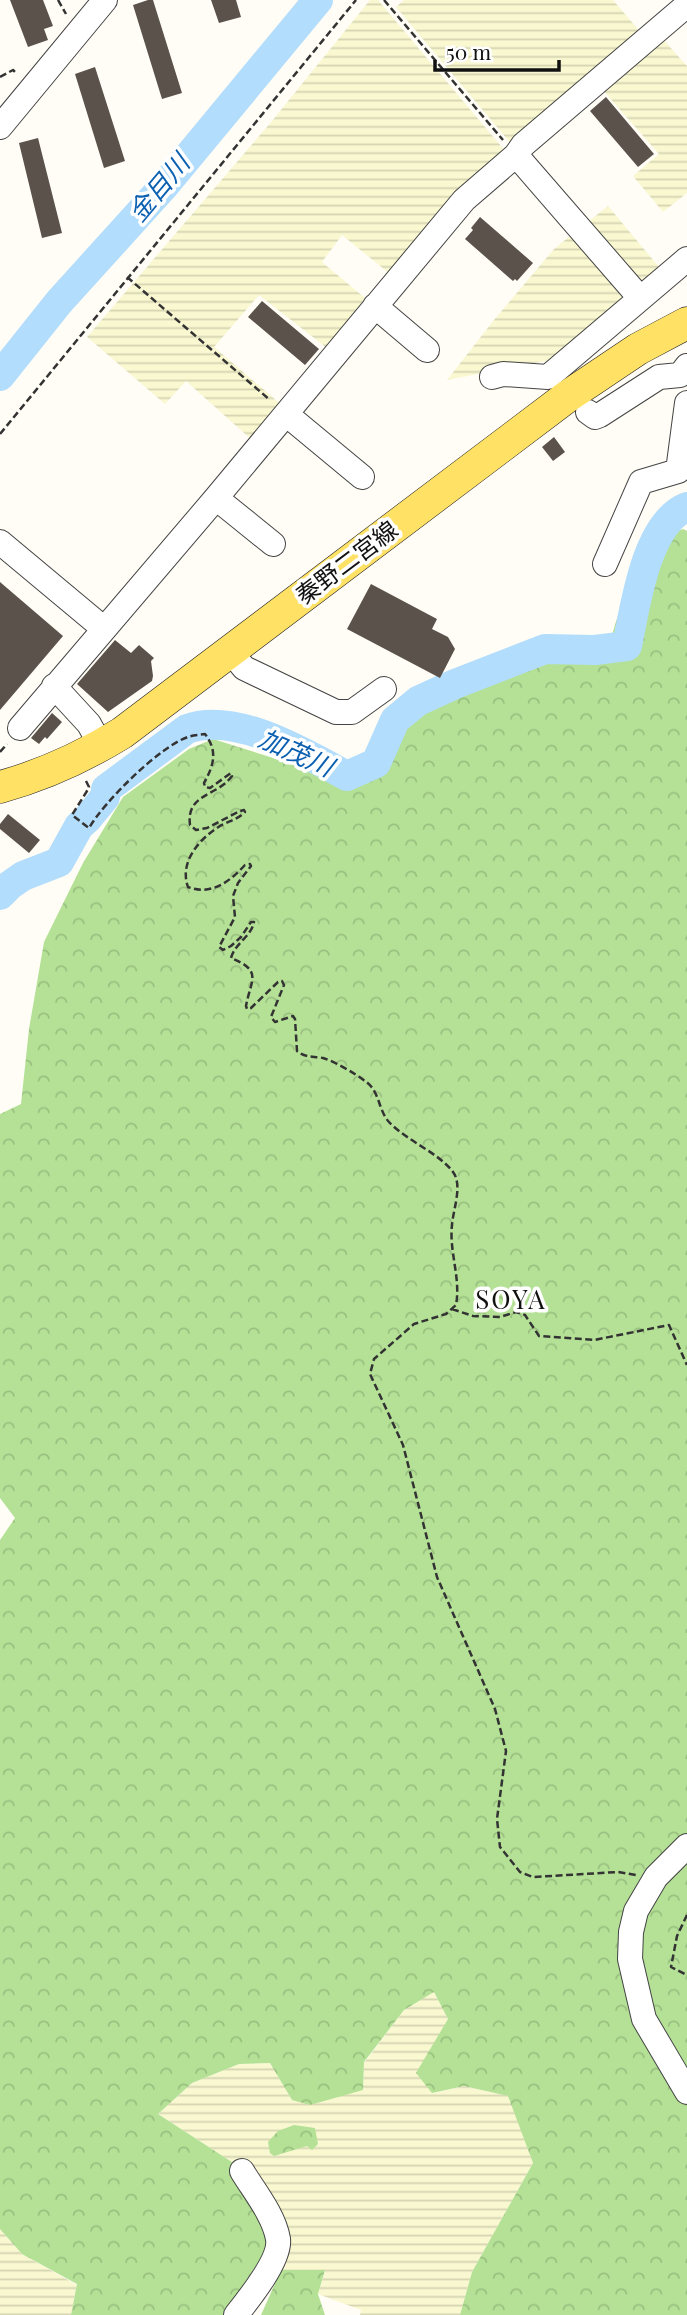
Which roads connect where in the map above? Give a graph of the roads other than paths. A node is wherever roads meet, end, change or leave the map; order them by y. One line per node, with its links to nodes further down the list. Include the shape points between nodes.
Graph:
1 (105, 0): 3 (street)
2 (687, 5): 4 (street)
3 (0, 127)
4 (516, 155): 6 (street); 7 (street, via 464,200)
5 (687, 259): 6 (street)
6 (640, 298): 11 (street, via 550,375)
7 (375, 306): 9 (street); 14 (street)
8 (687, 323): 22 (main road, 秦野二宮線, via 568,396)
9 (427, 350)
10 (685, 375): 13 (street, via 659,377 595,417)
11 (492, 377)
12 (687, 403): 15 (street)
13 (588, 412)
14 (286, 414): 16 (street); 17 (street)
15 (684, 450): 20 (street, via 678,471 641,482 626,544)
16 (362, 477)
17 (216, 498): 19 (street); 21 (street)
18 (0, 542): 21 (street)
19 (273, 544)
20 (605, 564)
21 (103, 628): 23 (street)
22 (231, 652): 24 (street, via 244,668 336,712 352,712); 26 (main road, 秦野二宮線)
23 (54, 687): 25 (street); 26 (street, via 89,724)
24 (384, 690)
25 (20, 728)
26 (102, 746): 27 (main road, 秦野二宮線, via 49,772)
27 (0, 787)
28 (687, 1846): 29 (street, via 656,1877 636,1911 630,1959 644,2019)
29 (687, 2092)
30 (242, 2171): 31 (street, via 279,2241 272,2263)
31 (236, 2315)

